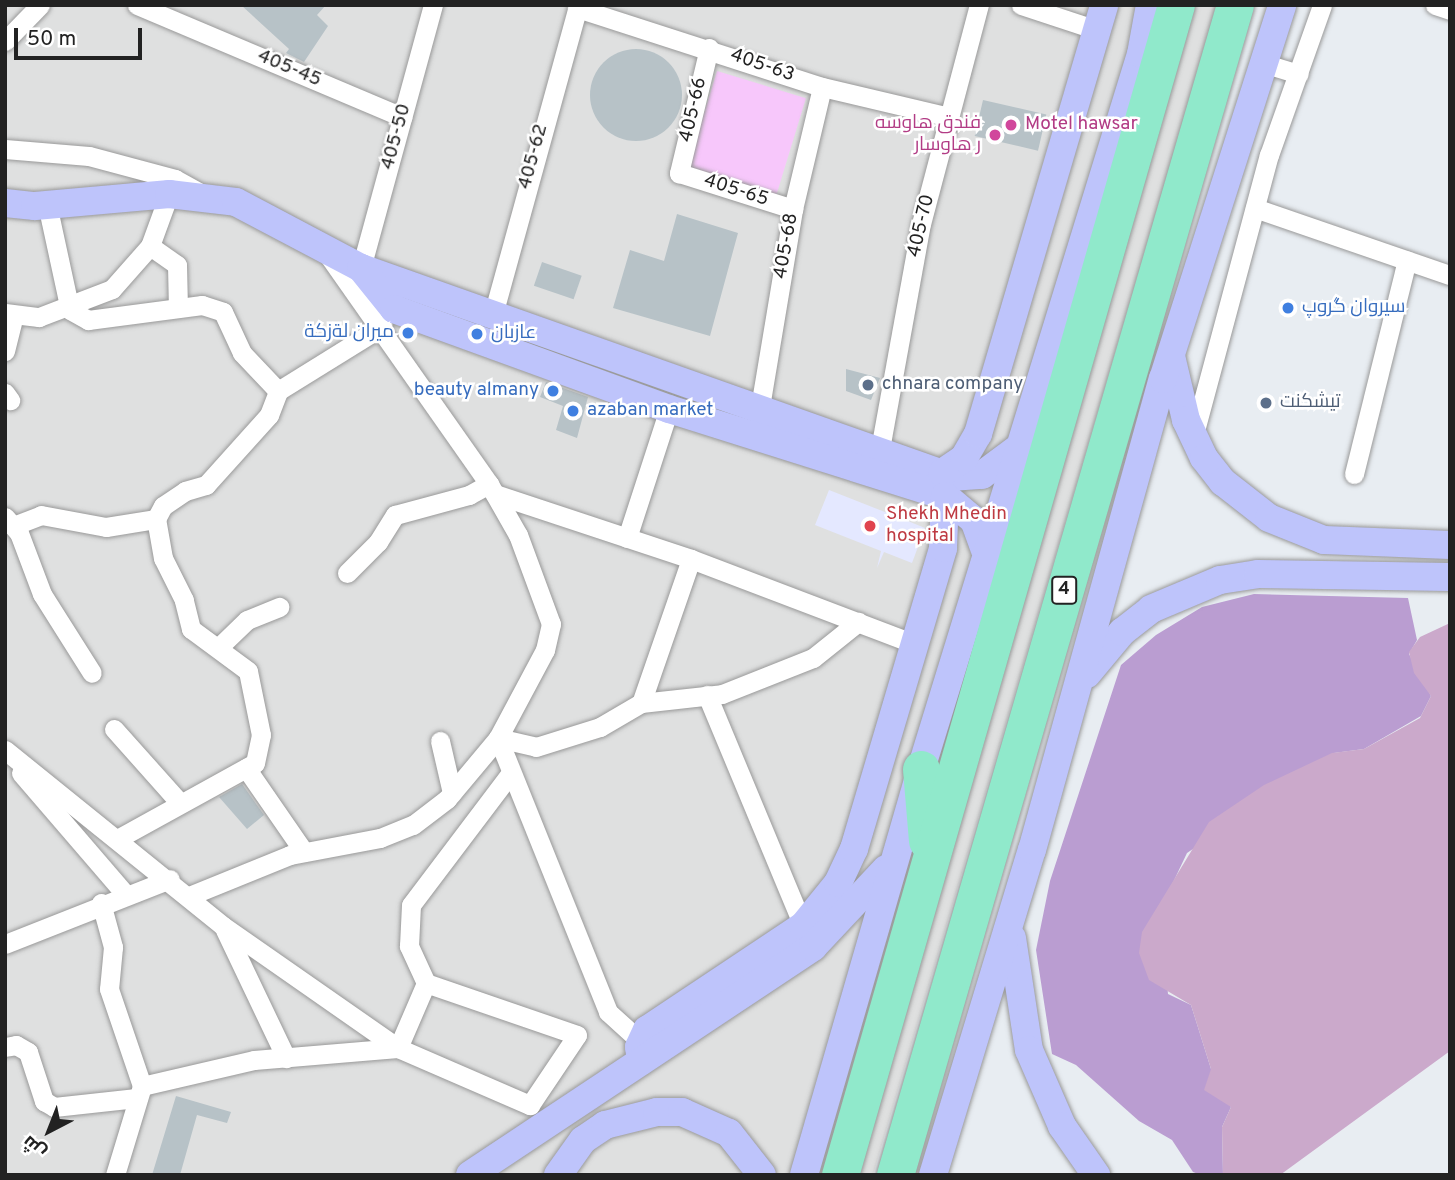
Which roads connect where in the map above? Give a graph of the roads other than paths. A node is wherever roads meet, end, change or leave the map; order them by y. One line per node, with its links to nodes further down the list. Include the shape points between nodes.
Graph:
1 (40, 5): 14 (street)
2 (137, 5): 20 (street, 405-45)
3 (433, 5): 20 (street, 405-50)
4 (979, 5): 21 (street, 405-70)
5 (1021, 5): 13 (street)
6 (1235, 5): 99 (highway, 4)
7 (1282, 5): 17 (main road)
8 (1322, 5): 18 (street)
9 (1435, 5): 12 (street)
10 (578, 7): 15 (street, 405-63); 37 (street, 405-62)
11 (1166, 8): 16 (highway); 78 (highway)
12 (1450, 10)
13 (1101, 18): 49 (main road, via 978,434)
14 (5, 41)
15 (709, 48): 19 (street, 405-63); 23 (street, 405-66)
16 (1141, 54): 46 (main road)
17 (1266, 64): 18 (street); 41 (main road)
18 (1298, 74): 28 (street)
19 (822, 87): 21 (street, 405-63); 29 (street, 405-68)
20 (402, 117): 33 (street, 405-50)
21 (949, 117): 47 (street, 405-70, via 921,224)
22 (5, 149): 25 (street, via 89,156 144,168)
23 (679, 173): 29 (street, 405-65)
24 (169, 194): 25 (main road); 27 (main road); 30 (street)
25 (210, 199): 31 (main road, via 236,202)
26 (5, 203): 27 (main road)
27 (47, 204): 36 (street)
28 (1255, 208): 32 (street); 45 (street)
29 (793, 209): 43 (street, 405-68)
30 (150, 246): 35 (street, via 177,265); 36 (street, via 112,289)
31 (325, 251): 33 (main road); 39 (street)
32 (1407, 260): 34 (street); 48 (street)
33 (360, 268): 37 (main road); 44 (main road, via 394,309)
34 (1450, 275)
35 (178, 308): 36 (street, via 88,320); 42 (street, via 202,305 223,312 242,353)
36 (70, 310): 38 (street, via 39,317)
37 (494, 311): 43 (main road)
38 (10, 314): 40 (street)
39 (383, 326): 42 (street); 50 (street)
40 (5, 351)
41 (1171, 356): 45 (main road); 64 (main road)
42 (278, 391): 51 (street, via 269,415 206,485 185,491)
43 (760, 407): 47 (main road)
44 (669, 409): 49 (main road); 53 (street)
45 (1193, 438): 54 (main road, via 1244,502 1281,524 1324,540)
46 (1021, 446): 49 (main road, via 982,475); 55 (main road)
47 (880, 449): 49 (main road)
48 (1354, 474)
49 (943, 485): 55 (main road, via 974,520); 61 (main road, via 946,535)
50 (492, 489): 53 (street); 57 (street, via 395,515 379,542); 68 (street, via 518,534 551,624 545,650)
51 (156, 519): 52 (street, via 106,527 41,515); 62 (street, via 163,558 184,600 191,629)
52 (11, 530): 63 (street, via 42,594)
53 (627, 538): 56 (street)
54 (1450, 545)
55 (987, 556): 72 (main road)
56 (691, 559): 60 (street); 66 (street)
57 (347, 573)
58 (1450, 577): 64 (main road, via 1258,574 1196,587 1151,609 1104,650)
59 (280, 607): 62 (street, via 247,620)
60 (858, 622): 61 (street); 65 (street, via 813,658 773,677)
61 (915, 644): 85 (main road, via 847,866)
62 (219, 647): 71 (street, via 248,671 261,735 255,763)
63 (92, 673)
64 (1076, 691): 83 (main road)
65 (707, 695): 66 (street); 85 (street)
66 (640, 703): 68 (street, via 600,727 536,747)
67 (114, 729): 75 (street)
68 (498, 738): 73 (street); 74 (street)
69 (440, 741): 74 (street)
70 (5, 753): 76 (street); 80 (street)
71 (246, 768): 75 (street); 77 (street)
72 (921, 769): 78 (highway)
73 (511, 773): 87 (street, via 411,905 409,946 417,972); 90 (street, via 608,1012)
74 (452, 793): 77 (street, via 413,825 380,838)
75 (180, 803): 76 (street)
76 (120, 838): 79 (street)
77 (304, 852): 81 (street)
78 (912, 862): 90 (main road, via 813,947); 97 (main road); 98 (highway)
79 (170, 878): 80 (street); 81 (street)
80 (125, 894): 82 (street)
81 (189, 896): 84 (street)
82 (101, 903): 86 (street); 92 (street, via 113,947 109,989)
83 (1011, 918): 100 (main road); 101 (main road, via 1019,1010 1029,1050 1062,1126)
84 (223, 926): 89 (street); 91 (street)
85 (803, 926): 90 (main road, via 652,1026)
86 (5, 944)
87 (426, 983): 89 (street); 89 (street, via 577,1035 530,1105)
88 (5, 1048): 92 (street, via 16,1045 28,1052 44,1101 54,1107)
89 (398, 1048): 91 (street)
90 (641, 1051): 94 (main road)
91 (286, 1058): 92 (street)
92 (140, 1092): 93 (street)
93 (115, 1175)
94 (470, 1175)
95 (558, 1175): 96 (main road, via 583,1140 605,1125 657,1112 682,1112 729,1133)
96 (762, 1175)
97 (804, 1175)
98 (840, 1175)
99 (895, 1175)
100 (933, 1175)
101 (1096, 1175)

